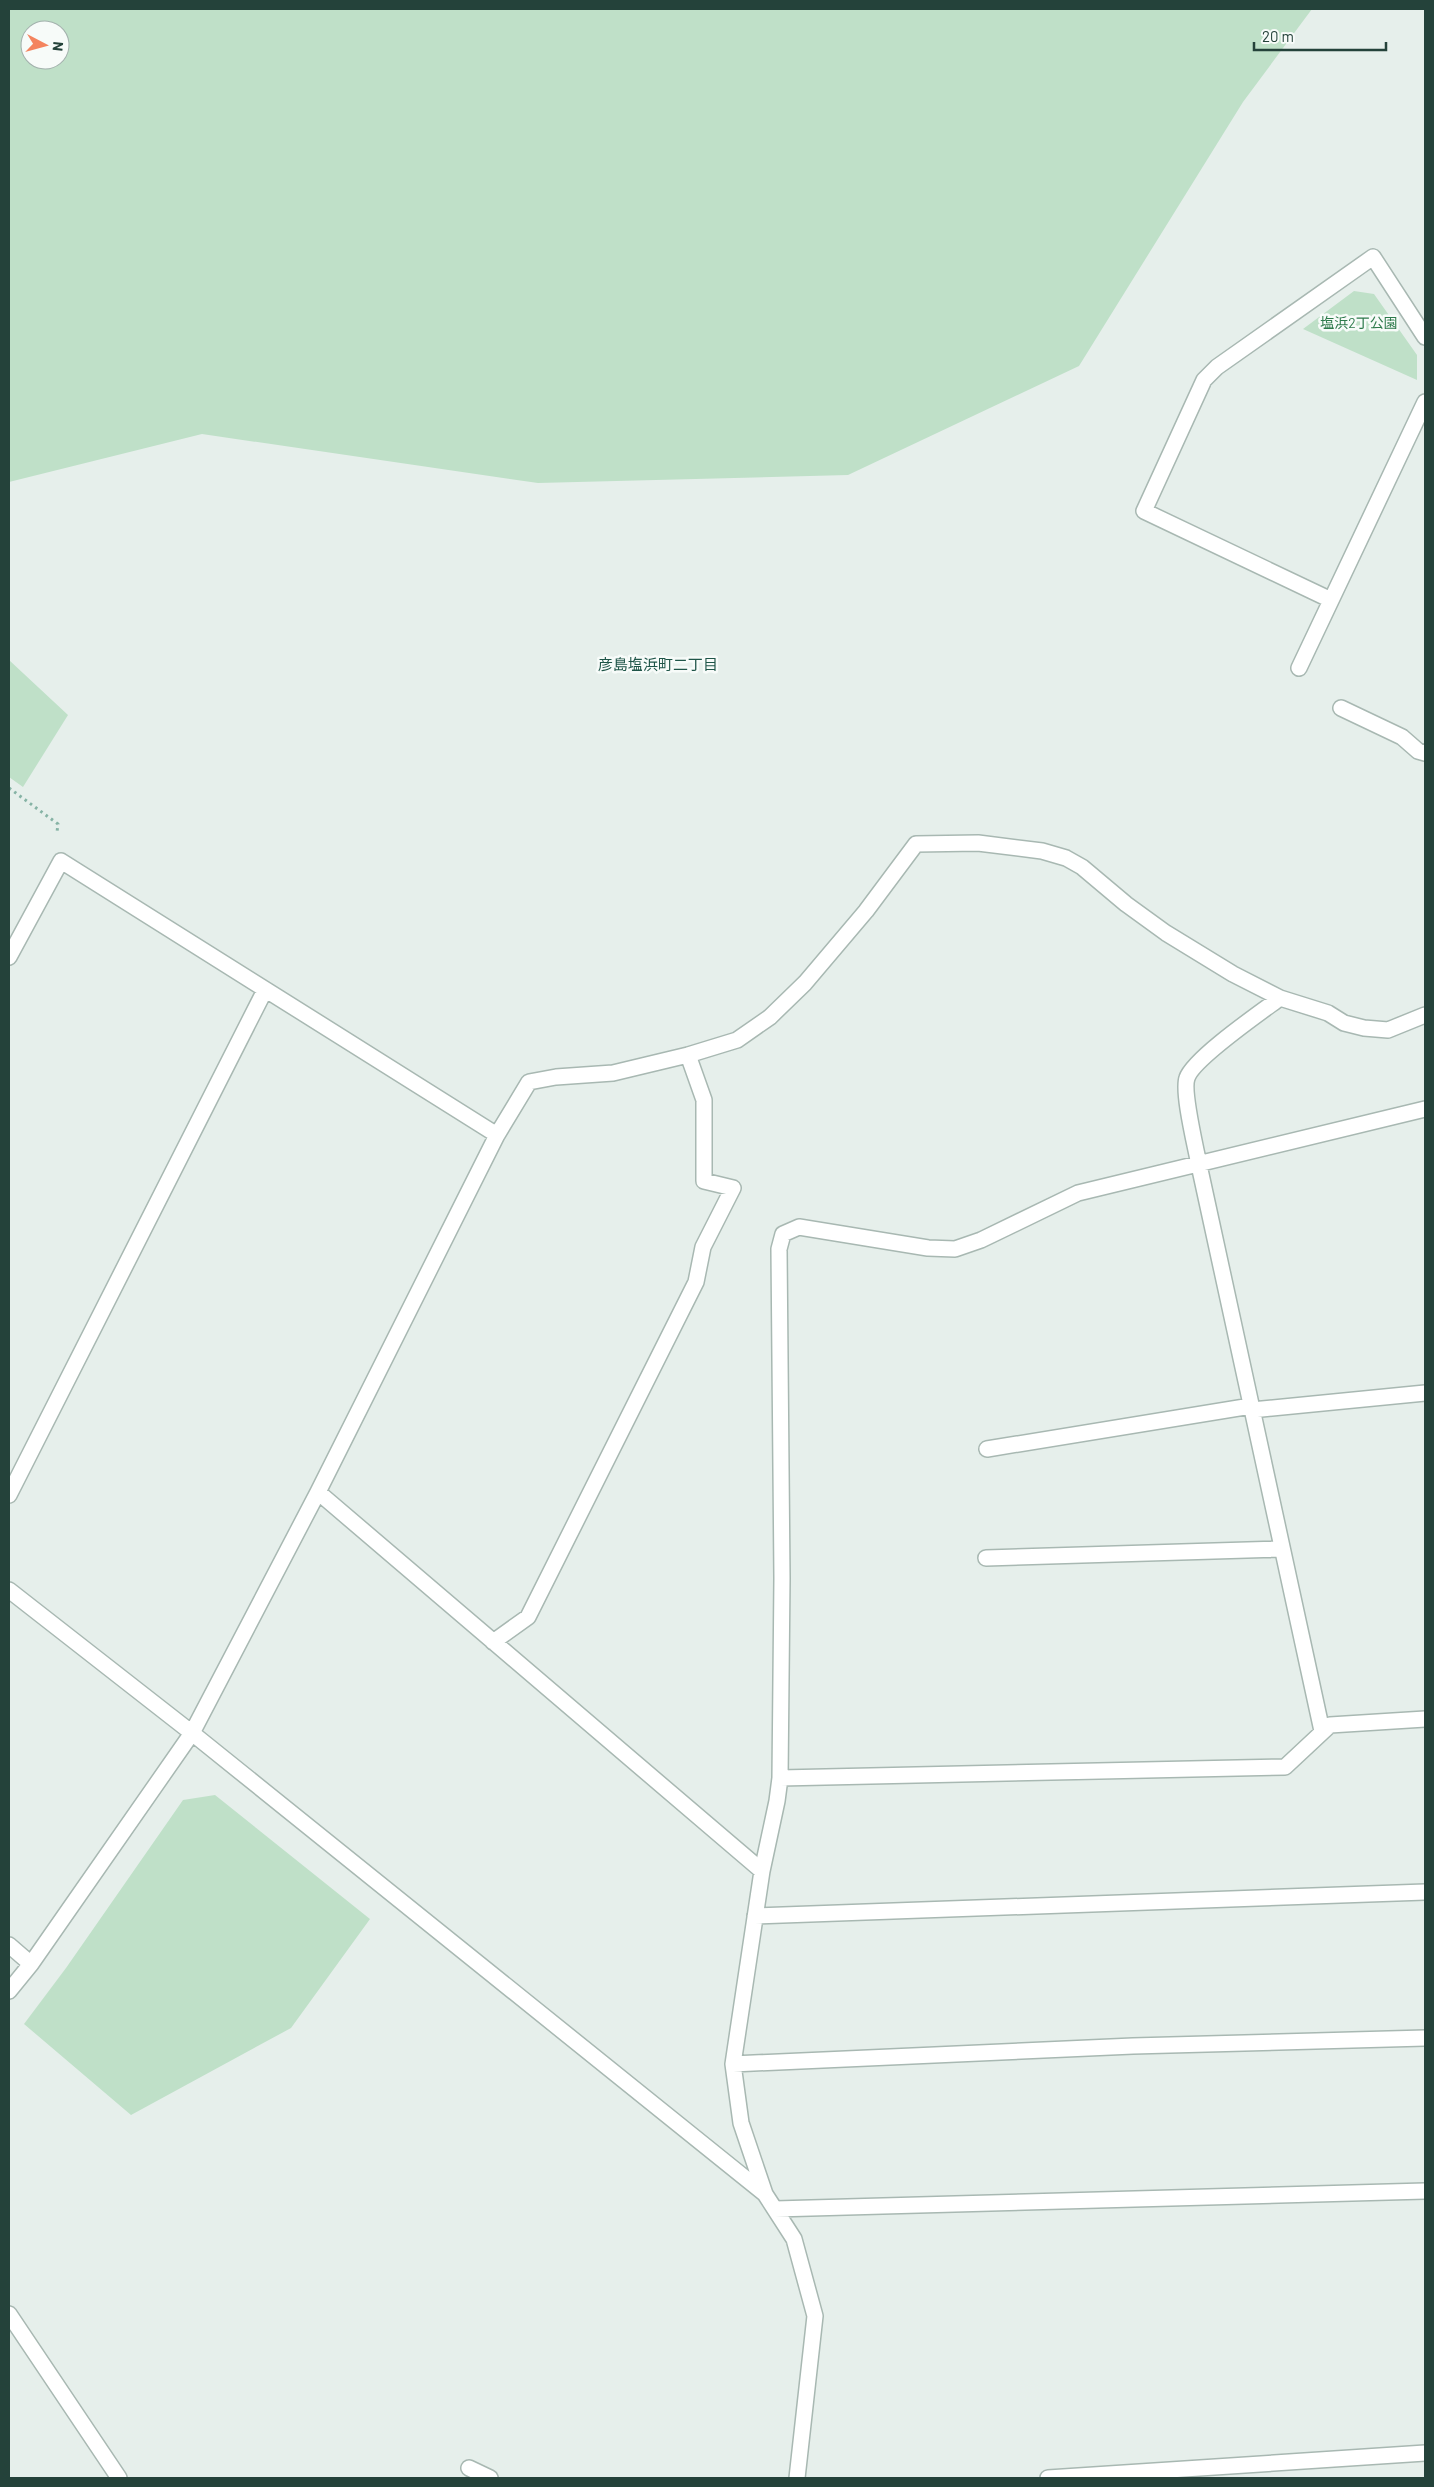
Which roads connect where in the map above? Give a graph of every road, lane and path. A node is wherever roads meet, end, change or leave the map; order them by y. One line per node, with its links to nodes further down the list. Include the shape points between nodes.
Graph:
1 (1425, 336): 3 (street, via 1372,257 1217,367 1204,380 1144,511)
2 (1425, 402): 3 (street)
3 (1331, 600): 4 (street)
4 (1299, 668)
5 (1341, 708): 6 (street, via 1402,737)
6 (1425, 754)
7 (9, 788): 8 (path, via 58,824 55,841)
8 (61, 861): 9 (street); 10 (street)
9 (9, 957)
10 (265, 990): 15 (street); 21 (street)
11 (1280, 998): 12 (street, via 1364,1028 1388,1030); 13 (street, via 1233,974 1166,932 1126,904 1082,866 1066,858 1042,851 978,843 916,844 866,912 805,983 770,1017 737,1040); 16 (street, via 1199,1062 1187,1078 1187,1097)
12 (1425, 1015)
13 (688, 1056): 15 (street, via 613,1073 529,1082); 25 (street, via 704,1100 704,1181 732,1188 704,1248 696,1282 528,1617)
14 (1425, 1109): 16 (street)
15 (497, 1135): 20 (street)
16 (1199, 1165): 18 (street); 29 (street, via 1078,1193 954,1249 928,1248 799,1227 783,1234 779,1249)
17 (1425, 1393): 18 (street)
18 (1252, 1408): 19 (street); 22 (street)
19 (987, 1449)
20 (318, 1492): 25 (street); 28 (street)
21 (9, 1495)
22 (1282, 1549): 23 (street); 27 (street)
23 (986, 1558)
24 (9, 1590): 28 (street)
25 (493, 1642): 30 (street)
26 (1425, 1719): 27 (street, via 1330,1725)
27 (1322, 1731): 29 (street, via 1284,1767)
28 (192, 1734): 34 (street); 39 (street)
29 (780, 1778): 30 (street)
30 (762, 1871): 32 (street)
31 (1425, 1892): 32 (street)
32 (756, 1916): 37 (street)
33 (9, 1946): 34 (street)
34 (31, 1964): 35 (street)
35 (9, 1991)
36 (1425, 2038): 37 (street, via 1143,2046)
37 (733, 2064): 39 (street, via 741,2123)
38 (1425, 2191): 40 (street)
39 (765, 2194): 40 (street)
40 (775, 2209): 46 (street, via 794,2240 815,2316)
41 (9, 2314): 44 (street)
42 (1425, 2453): 47 (street)
43 (469, 2468): 45 (street)
44 (119, 2478)
45 (490, 2478)
46 (797, 2478)
47 (1048, 2478)

